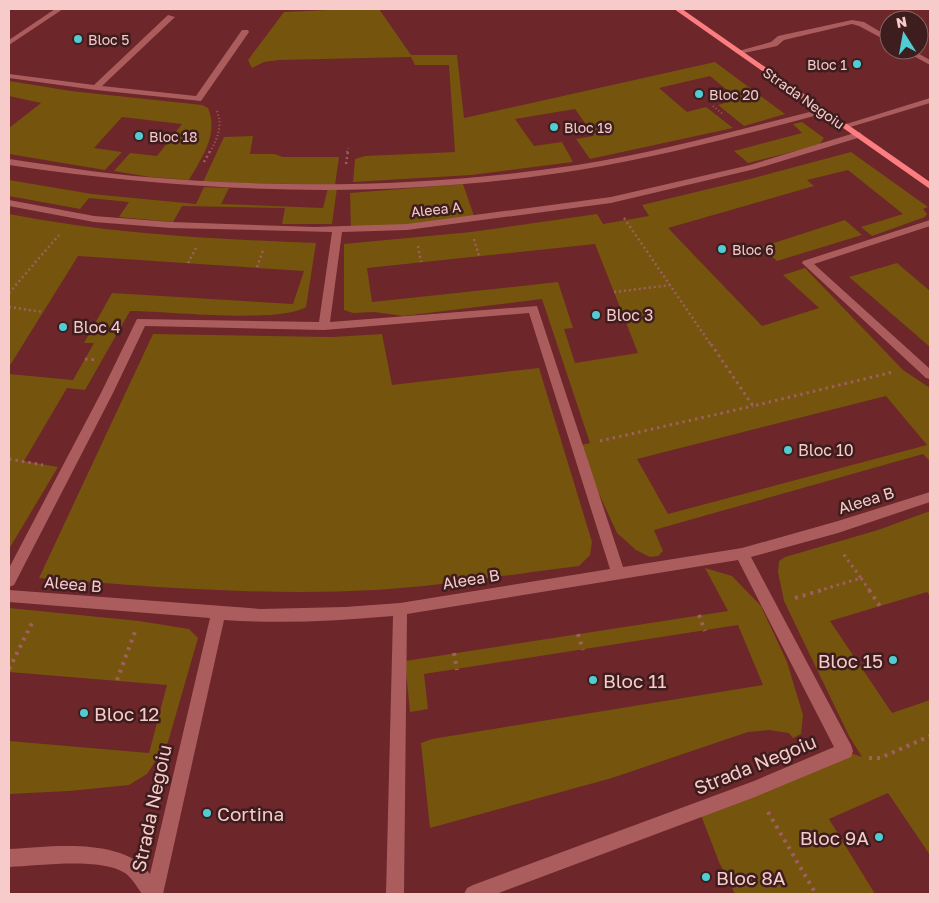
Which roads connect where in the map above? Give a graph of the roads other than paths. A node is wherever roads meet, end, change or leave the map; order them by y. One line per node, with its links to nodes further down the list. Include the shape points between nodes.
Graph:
1 (59, 9): 6 (street)
2 (678, 9): 7 (main road, Strada Negoiu)
3 (172, 17): 9 (street)
4 (245, 32): 9 (street, via 198,99)
5 (879, 34): 7 (street, via 852,22 781,38 774,44)
6 (9, 43)
7 (739, 52): 11 (main road, Strada Negoiu)
8 (9, 76): 9 (street)
9 (96, 88)
10 (930, 100): 12 (street)
11 (822, 111): 12 (main road, Strada Negoiu); 14 (street, Aleea A, via 659,153 586,166 429,184 343,188 192,185)
12 (844, 126): 13 (main road, Strada Negoiu)
13 (858, 135): 15 (main road, Strada Negoiu); 18 (street, Aleea A, via 752,167 611,200 445,223)
14 (9, 162)
15 (930, 186)
16 (9, 203): 18 (street, Aleea A, via 75,216 171,226)
17 (930, 224): 20 (street, via 807,263)
18 (337, 230): 19 (street)
19 (324, 326): 23 (street, via 533,309); 24 (street, via 141,322)
20 (930, 375)
21 (930, 497): 22 (street, Aleea B)
22 (742, 554): 23 (street, Aleea B); 31 (street, Strada Negoiu, via 845,751 755,789)
23 (618, 573): 26 (street, Aleea B)
24 (9, 581)
25 (9, 596): 27 (street, Aleea B)
26 (400, 609): 27 (street, Aleea B, via 296,616); 30 (street)
27 (218, 614): 29 (street, Strada Negoiu)
28 (9, 858): 29 (street, Strada Negoiu, via 107,858 130,867)
29 (153, 894)
30 (395, 894)
31 (473, 894)

